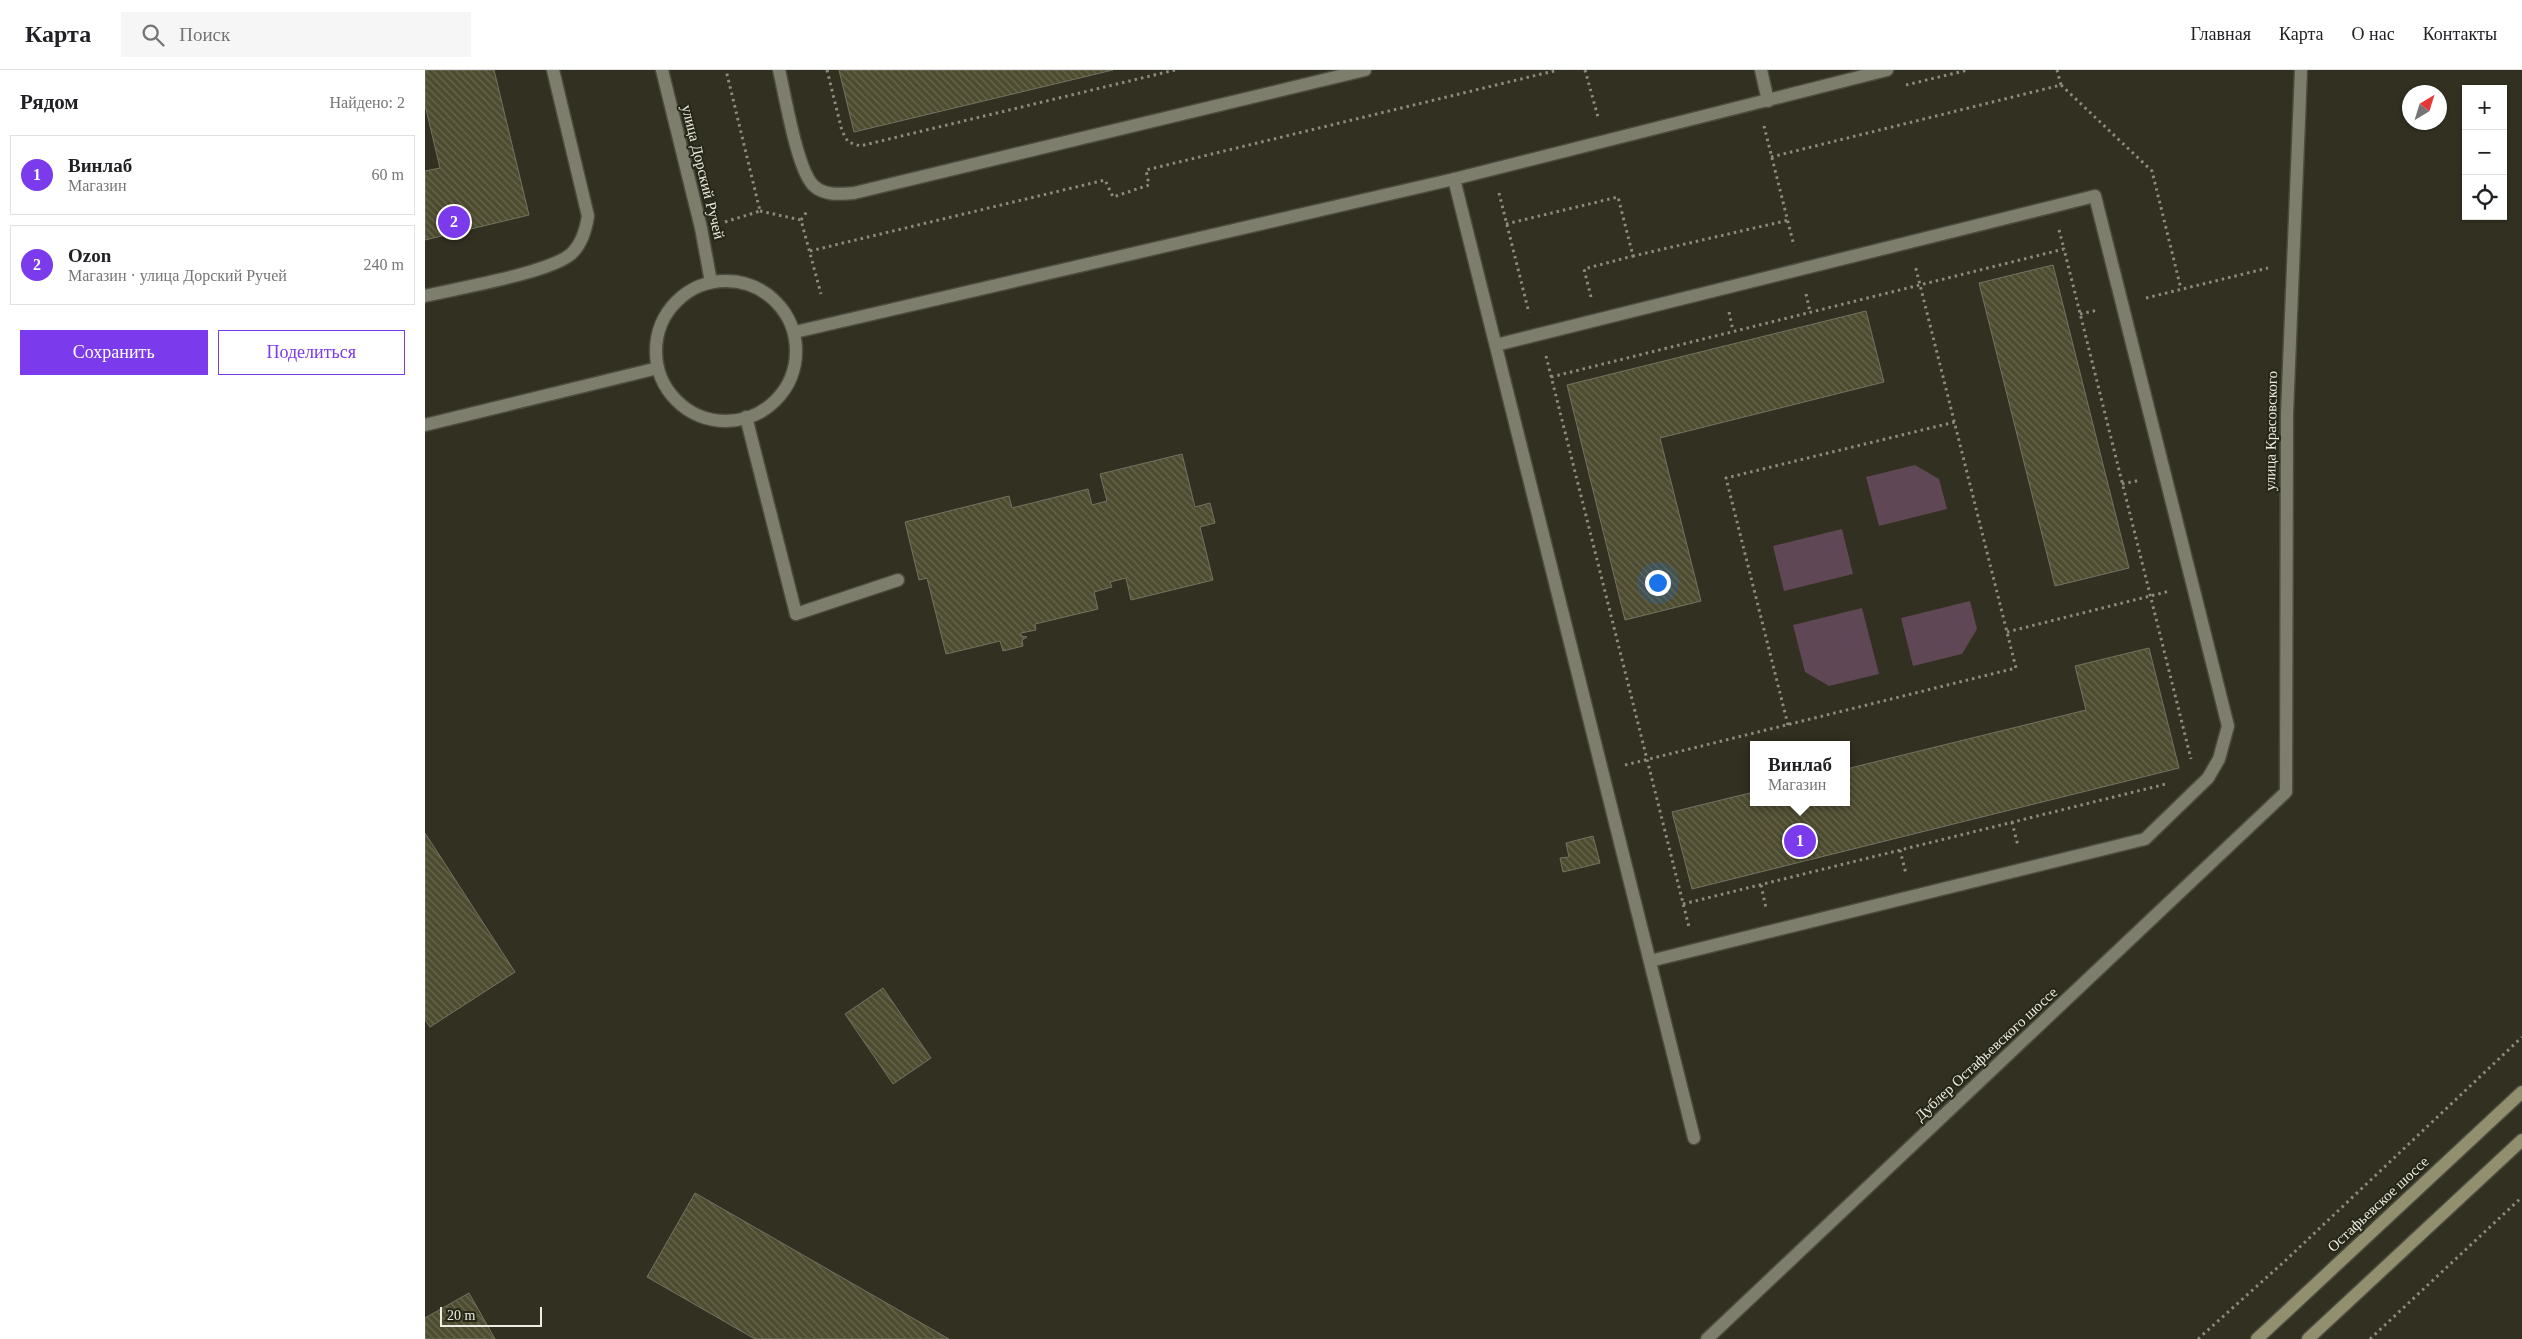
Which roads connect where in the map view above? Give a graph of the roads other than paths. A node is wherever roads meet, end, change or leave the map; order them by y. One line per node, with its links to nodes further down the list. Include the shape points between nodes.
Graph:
1 (553, 70): 11 (street, via 588,216 585,233 572,253 552,265)
2 (662, 70): 10 (street, улица Дорский Ручей)
3 (779, 70): 4 (street, via 803,168 813,186 832,195)
4 (1365, 70)
5 (1761, 70): 8 (street)
6 (1887, 70): 8 (street)
7 (2301, 70): 18 (street, улица Красовского, via 2287,414)
8 (1768, 101): 9 (street)
9 (1454, 178): 12 (street); 13 (street)
10 (711, 282): 12 (street, via 733,281 754,286 773,298 787,315); 14 (street, via 689,291 671,308 659,329)
11 (425, 296)
12 (795, 332): 15 (street, via 797,355 793,375 769,407)
13 (1496, 344): 19 (street); 19 (street, via 2095,196 2193,585 2228,726 2219,759 2208,778 2145,839)
14 (658, 368): 15 (street, via 665,386 694,414 713,420 733,421); 16 (street)
15 (746, 417): 17 (street, via 796,614)
16 (425, 425)
17 (899, 580)
18 (2286, 792): 23 (street, Дублер Остафьевского шоссе)
19 (1650, 961): 21 (street)
20 (2522, 1092): 24 (main road, Остафьевское шоссе)
21 (1694, 1138)
22 (2522, 1140): 25 (main road)
23 (1707, 1339)
24 (2257, 1339)
25 (2308, 1339)

